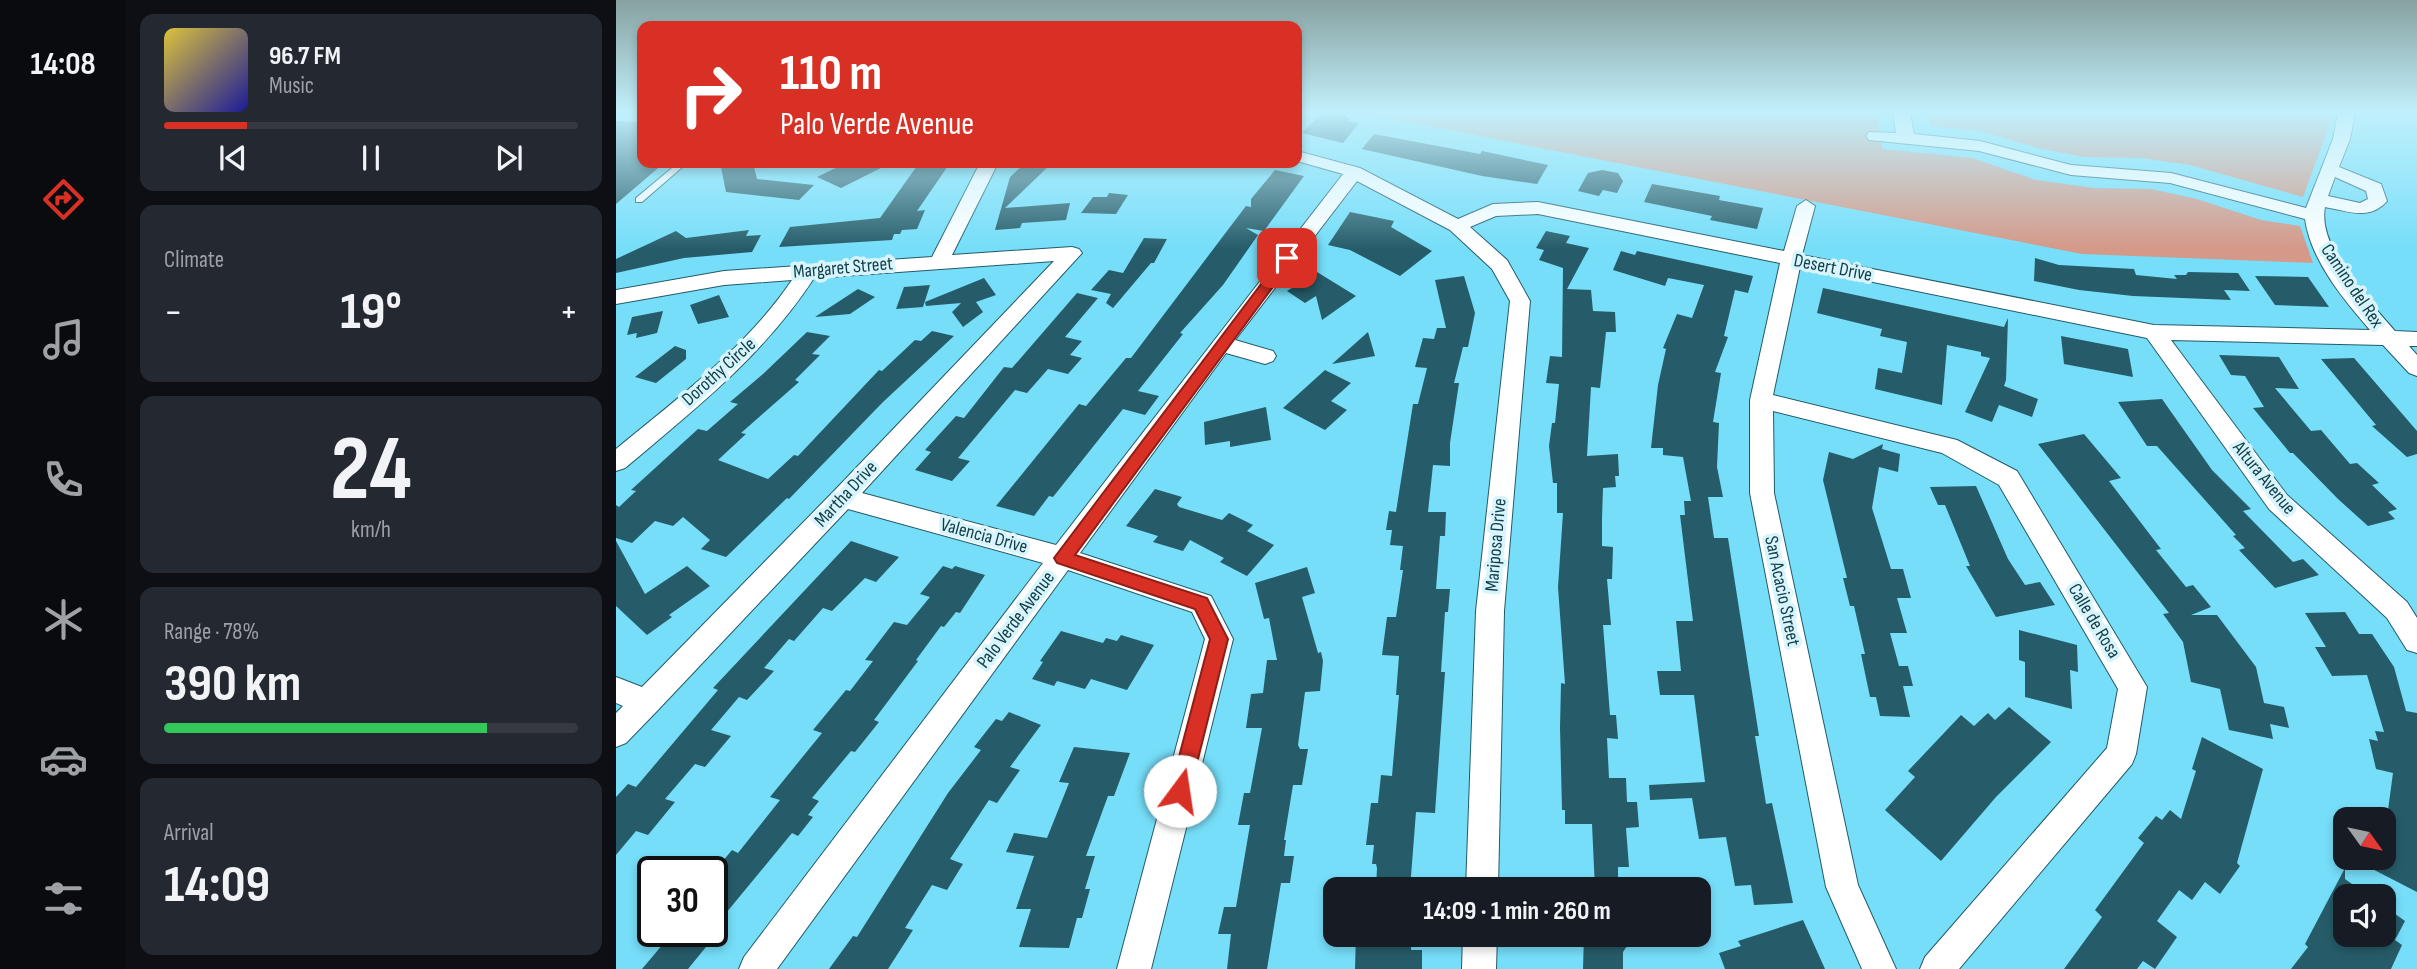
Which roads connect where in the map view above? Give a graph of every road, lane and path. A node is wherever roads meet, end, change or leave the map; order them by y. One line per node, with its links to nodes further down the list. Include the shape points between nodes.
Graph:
1 (1305, 158): 7 (street)
2 (2026, 158): 10 (street, via 2071,170 2171,178)
3 (2333, 158): 6 (street)
4 (677, 168): 8 (lane)
5 (986, 168): 13 (street)
6 (2329, 170): 10 (street); 10 (street, via 2374,188 2378,201 2362,209)
7 (1354, 172): 11 (street); 20 (street, Palo Verde Avenue)
8 (639, 200)
9 (1806, 206): 14 (street, San Acacio Street)
10 (2317, 208): 18 (street, Camino del Rex, via 2318,234 2331,262)
11 (1457, 226): 14 (street, Desert Drive, via 1493,210 1538,208); 31 (street, Mariposa Drive, via 1500,265 1520,301 1490,611)
12 (1072, 253): 13 (street, Margaret Street); 25 (street, Martha Drive)
13 (940, 260): 15 (street, Margaret Street)
14 (1791, 260): 17 (street, Desert Drive); 23 (street, San Acacio Street)
15 (809, 270): 16 (street, Margaret Street, via 680,284); 24 (street, Dorothy Circle, via 793,298 739,358)
16 (616, 298)
17 (2154, 332): 18 (street, Desert Drive); 27 (street, Altura Avenue, via 2278,502 2397,610)
18 (2387, 338): 19 (street, Desert Drive); 22 (street, Camino del Rex)
19 (2417, 339)
20 (1221, 345): 21 (street); 26 (street, Palo Verde Avenue)
21 (1265, 356)
22 (2417, 368)
23 (1761, 400): 36 (street, San Acacio Street, via 1762,493 1842,887); 37 (street, Calle de Rosa, via 1949,446 2008,478 2133,687 2121,754)
24 (616, 462)
25 (843, 498): 26 (street, Valencia Drive); 29 (street, Martha Drive)
26 (1063, 558): 33 (street, Palo Verde Avenue); 34 (street, Valencia Drive, via 1201,604 1219,639)
27 (2417, 641)
28 (616, 690): 29 (street)
29 (647, 702): 30 (street, Martha Drive)
30 (616, 733)
31 (1482, 877)
32 (1480, 947): 35 (street)
33 (756, 969)
34 (1134, 969)
35 (1479, 969)
36 (1880, 969)
37 (1937, 969)

